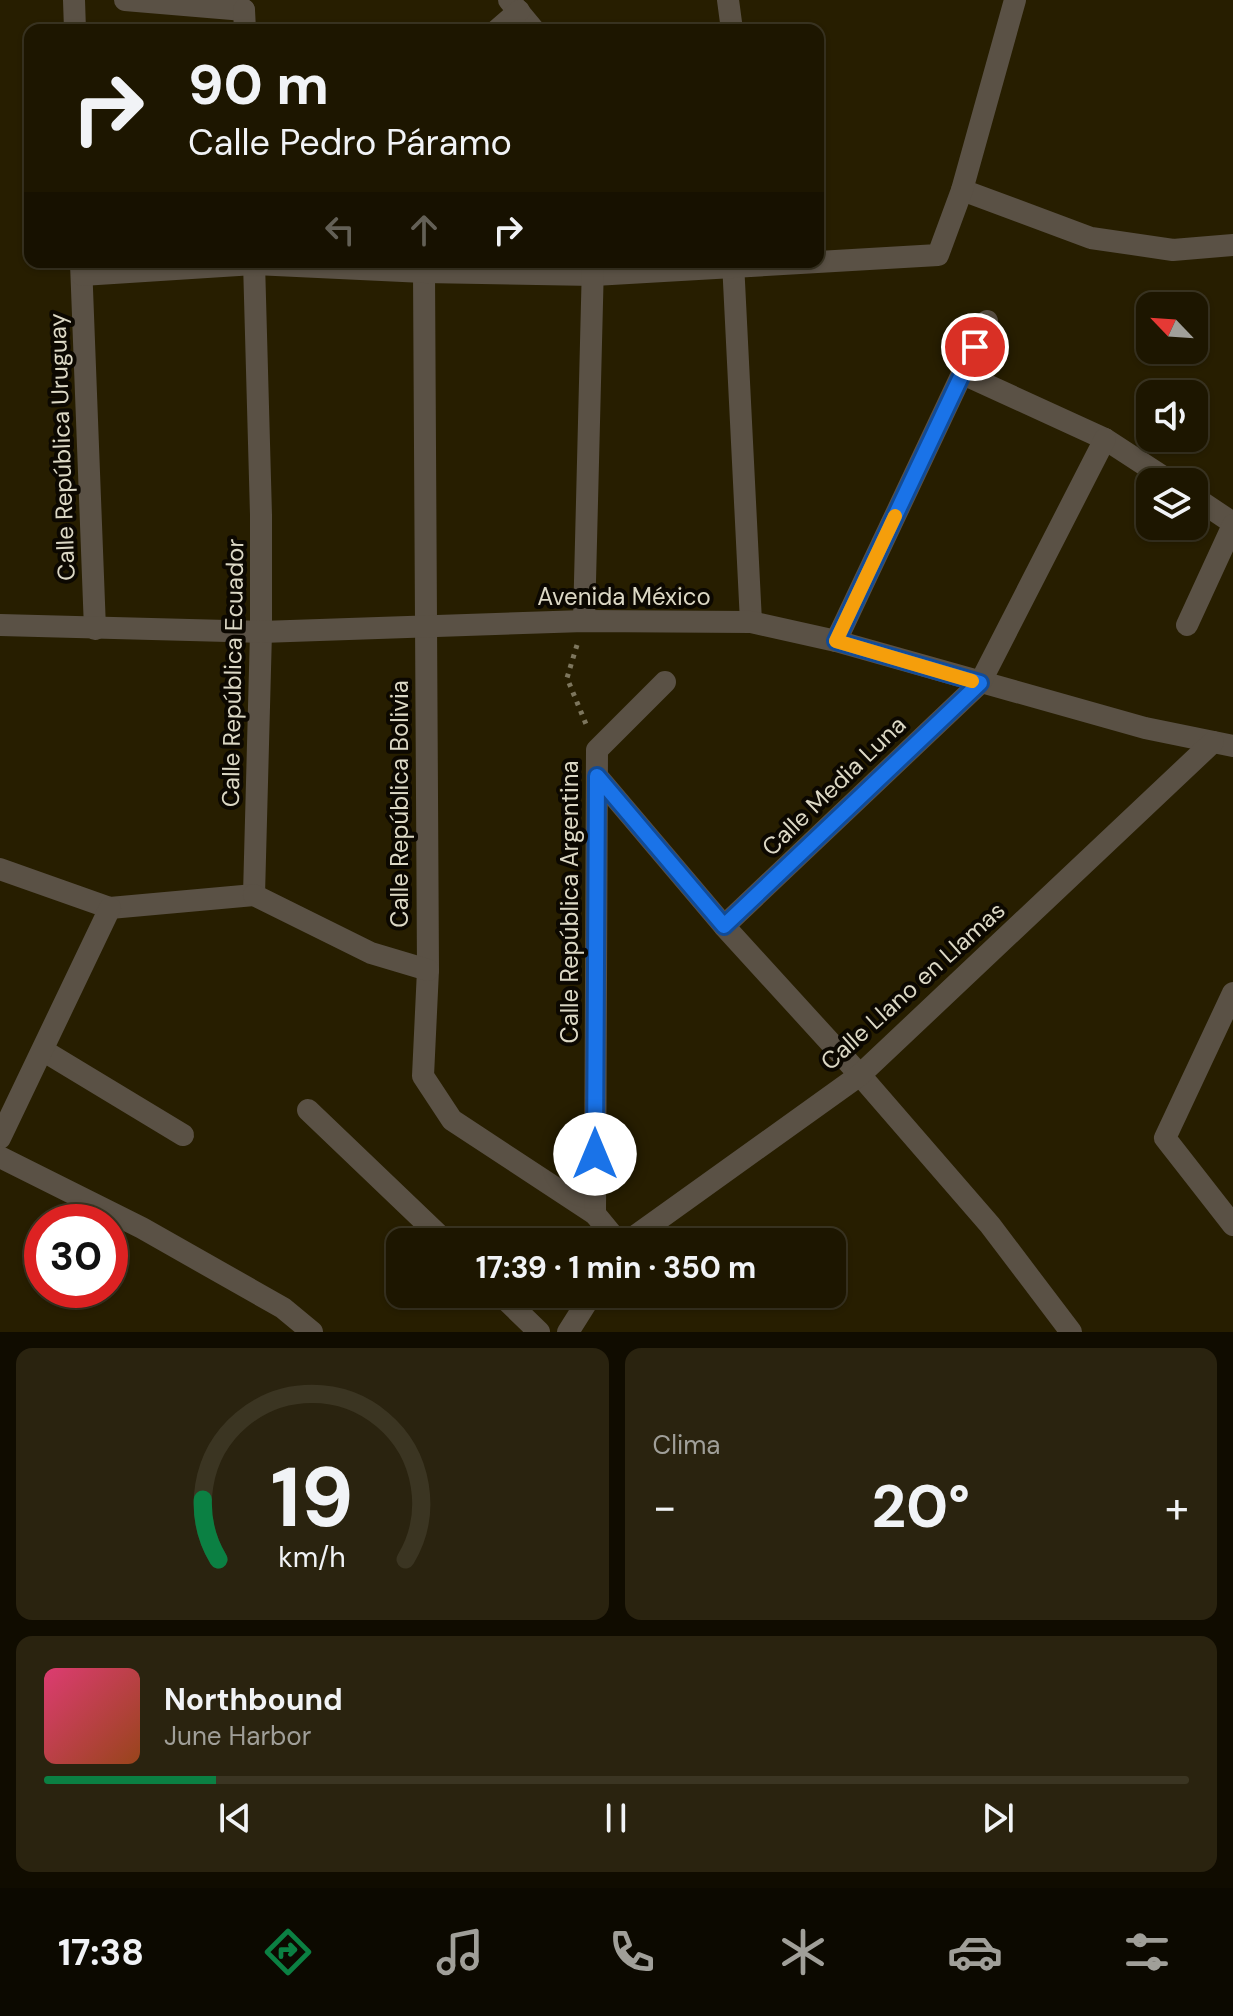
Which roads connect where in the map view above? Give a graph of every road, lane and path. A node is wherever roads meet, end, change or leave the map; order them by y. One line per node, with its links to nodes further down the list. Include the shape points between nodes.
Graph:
1 (74, 0): 7 (street)
2 (125, 0): 6 (street)
3 (728, 0): 10 (street)
4 (1015, 0): 11 (street)
5 (514, 5): 8 (street); 9 (street)
6 (247, 13)
7 (75, 24)
8 (501, 24)
9 (529, 24)
10 (731, 24)
11 (962, 190): 12 (street, via 1091,238 1173,250); 13 (street, via 938,255)
12 (1233, 245)
13 (824, 261)
14 (111, 268): 19 (street)
15 (254, 268): 33 (street, Calle República Ecuador)
16 (348, 268): 20 (street)
17 (594, 268): 20 (street); 27 (street)
18 (733, 268): 28 (street)
19 (82, 269): 32 (street, Calle República Uruguay)
20 (424, 272): 31 (street, Calle República Bolivia)
21 (987, 321): 22 (street)
22 (963, 374): 23 (street); 34 (street)
23 (1105, 439): 24 (street); 36 (street, Calle Media Luna)
24 (1150, 468)
25 (1208, 507): 26 (street)
26 (1233, 524): 30 (street)
27 (584, 621): 28 (street, Avenida México); 31 (street, Avenida México); 38 (path, Calle República Argentina, via 567,678)
28 (751, 622): 34 (street, Avenida México)
29 (0, 625): 32 (street, Avenida México)
30 (1187, 625)
31 (425, 626): 33 (street, Avenida México); 44 (street, Calle República Bolivia)
32 (95, 629): 33 (street, Avenida México)
33 (261, 632): 41 (street, Calle República Ecuador)
34 (836, 641): 36 (street, Avenida México)
35 (665, 682): 38 (street)
36 (980, 683): 37 (street, Avenida México); 43 (street, Calle Media Luna)
37 (1223, 744): 47 (street, Calle Llano en Llamas)
38 (597, 750): 39 (street, Calle República Argentina)
39 (597, 776): 43 (street); 52 (street, Calle República Argentina)
40 (0, 869): 42 (street)
41 (254, 895): 42 (street); 44 (street, via 371,953)
42 (110, 908): 46 (street)
43 (724, 926): 47 (street)
44 (428, 970): 52 (street, Calle República Bolivia, via 423,1076 452,1120)
45 (1233, 993): 53 (street, via 1165,1138)
46 (44, 1051): 49 (street); 50 (street)
47 (860, 1075): 56 (street, Calle Llano en Llamas); 62 (street, via 990,1225)
48 (308, 1110): 54 (street)
49 (183, 1135)
50 (0, 1138)
51 (0, 1157): 59 (street, via 142,1228 283,1308)
52 (595, 1214): 55 (street, Calle República Bolivia)
53 (1233, 1225)
54 (431, 1228)
55 (606, 1228)
56 (647, 1228)
57 (514, 1308): 60 (street)
58 (583, 1308): 61 (street)
59 (312, 1332)
60 (539, 1332)
61 (568, 1332)
62 (1071, 1332)

